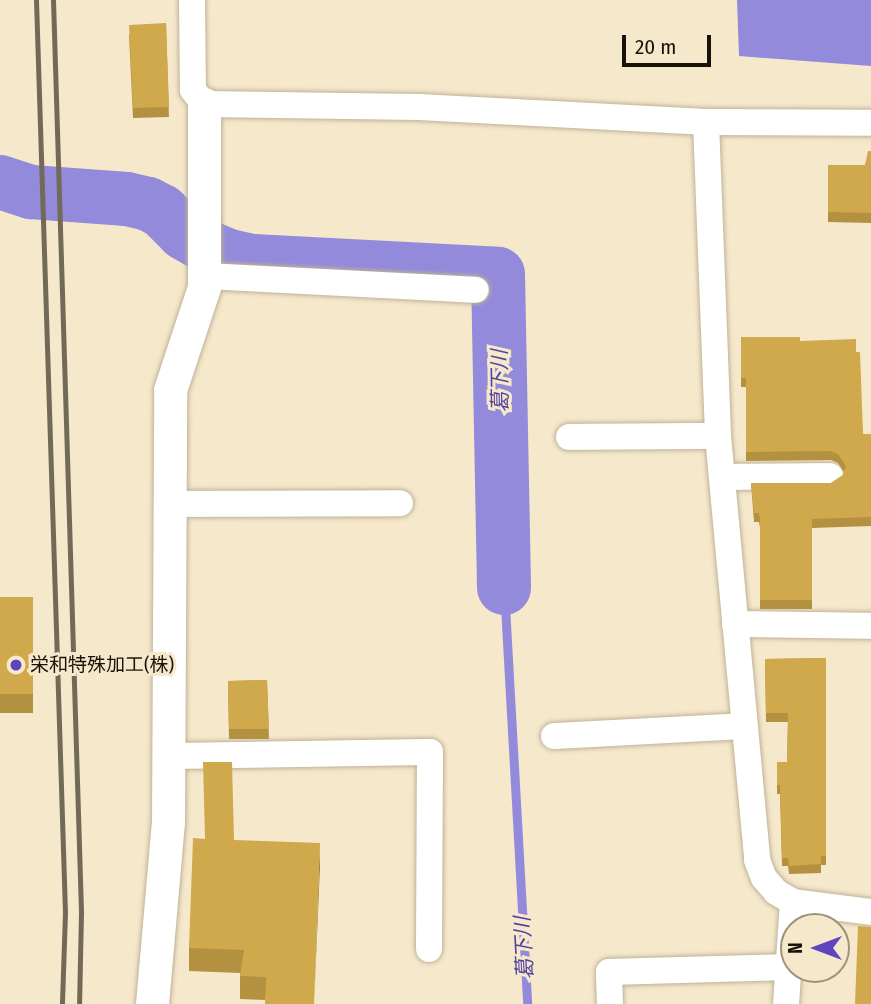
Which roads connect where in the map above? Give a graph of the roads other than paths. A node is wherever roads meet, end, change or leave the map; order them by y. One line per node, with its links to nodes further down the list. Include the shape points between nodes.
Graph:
1 (192, 0): 2 (street, via 193,90)
2 (204, 104): 3 (street, via 419,107); 5 (street)
3 (706, 122): 4 (street); 7 (street)
4 (871, 122)
5 (204, 276): 6 (street); 12 (street, via 170,390)
6 (477, 290)
7 (718, 436): 8 (street); 10 (street)
8 (569, 437)
9 (830, 476): 10 (street)
10 (722, 477): 13 (street)
11 (400, 503): 12 (street)
12 (170, 504): 17 (street)
13 (735, 624): 14 (street); 15 (street)
14 (871, 626)
15 (744, 726): 16 (street); 18 (street, via 757,860 776,892)
16 (554, 736)
17 (170, 756): 21 (street, via 430,752); 24 (street, via 165,875)
18 (793, 902): 19 (street); 20 (street)
19 (871, 912)
20 (792, 913)
21 (429, 949)
22 (780, 967): 25 (street, via 609,972)
23 (788, 983): 26 (street)
24 (152, 1004)
25 (610, 1004)
26 (786, 1004)

